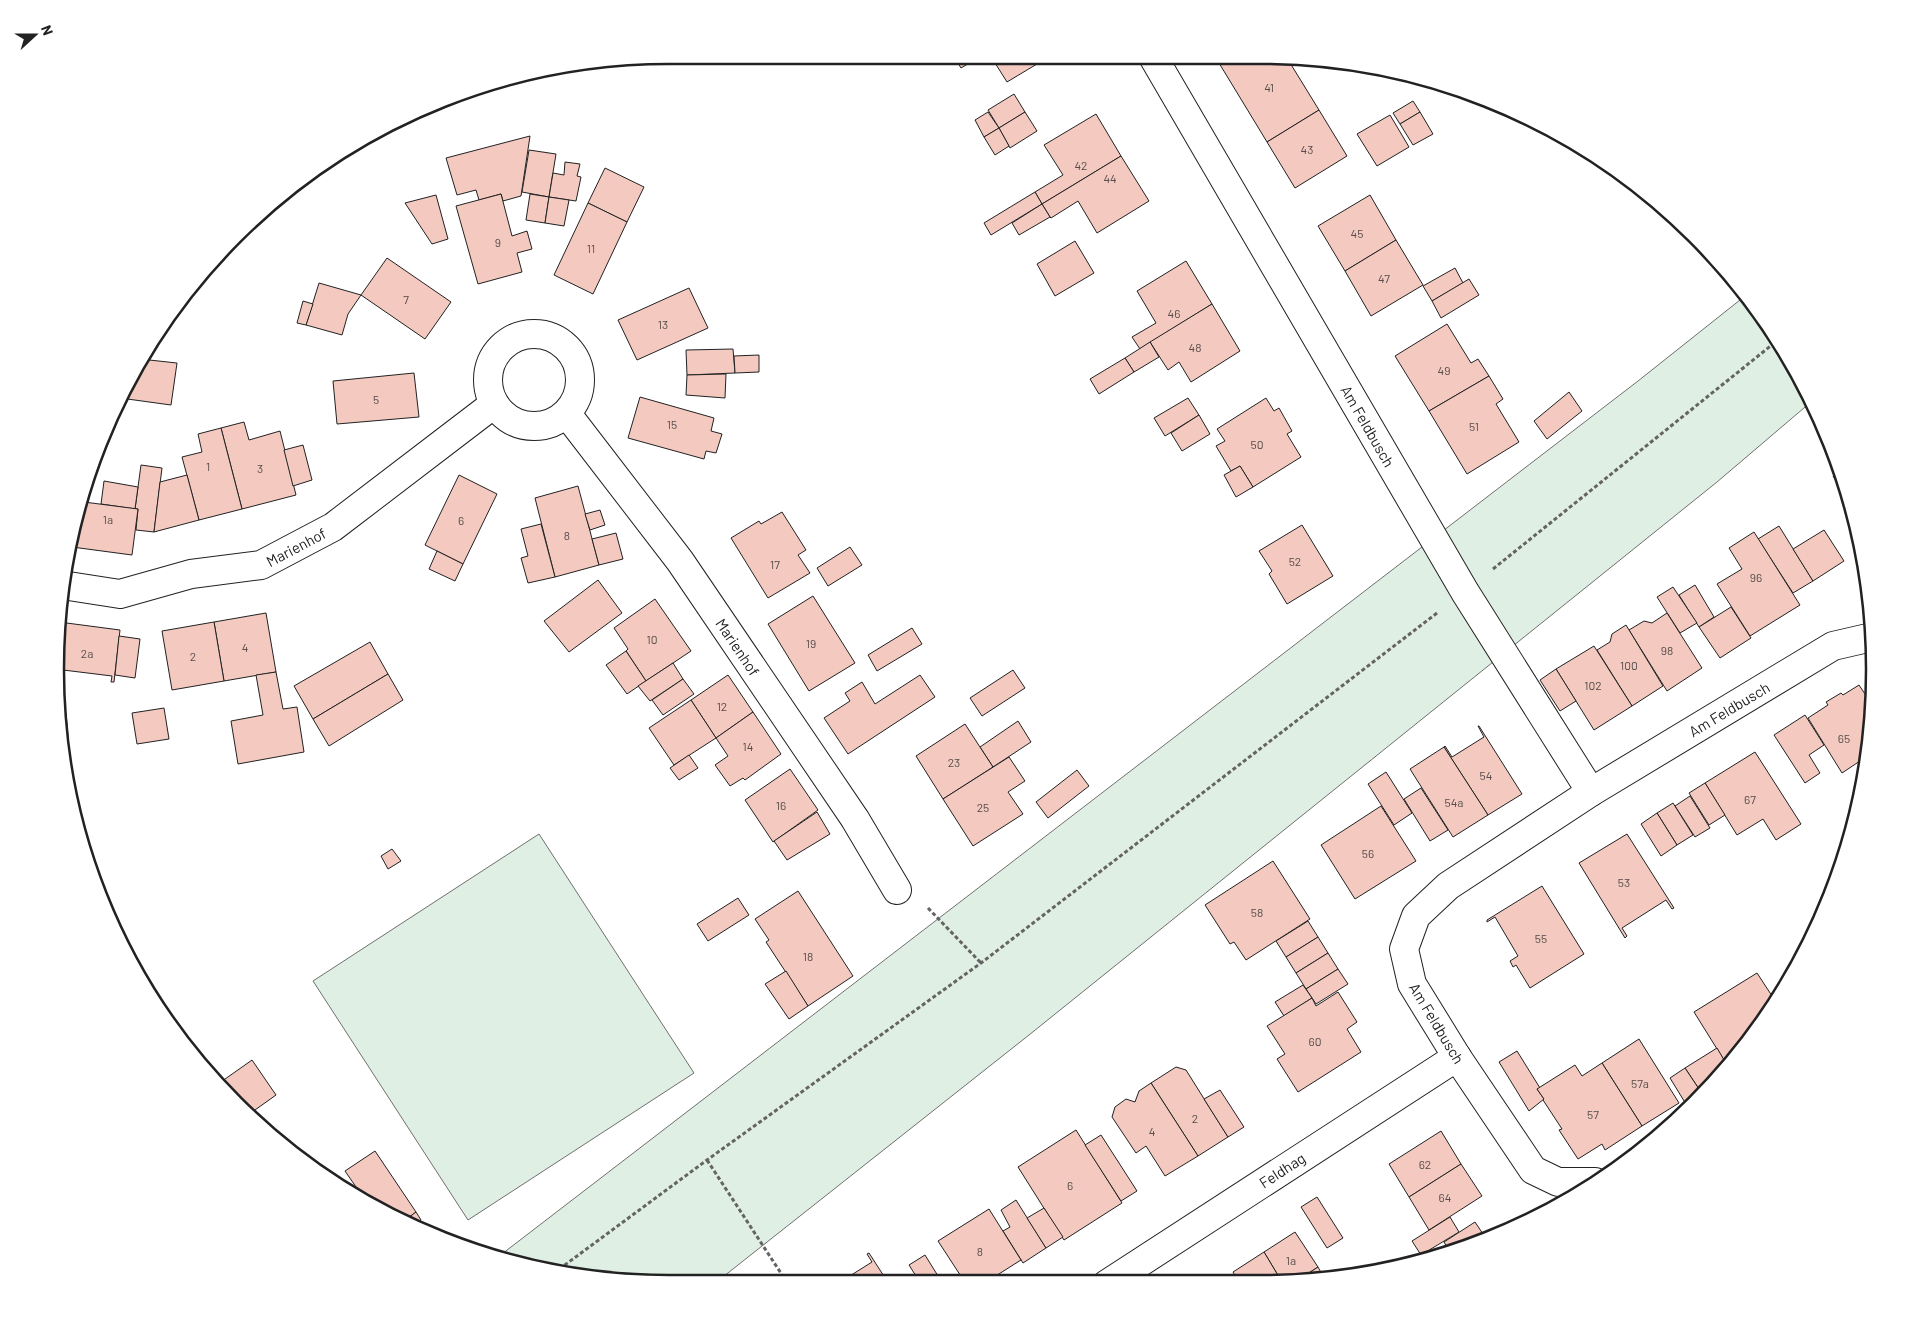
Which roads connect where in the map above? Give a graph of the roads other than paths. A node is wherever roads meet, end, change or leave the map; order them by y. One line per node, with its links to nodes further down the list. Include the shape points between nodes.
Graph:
1 (1157, 64): 6 (street, Am Feldbusch, via 1465,592)
2 (494, 404): 3 (street, via 507,418 523,425 546,425); 3 (street, via 488,380 492,360 506,342 524,334 546,334 562,343 576,358 580,376 578,397); 4 (street, Marienhof, via 333,527 261,565 191,574 120,594)
3 (567, 414): 7 (street, Marienhof, via 680,561 855,819)
4 (70, 586)
5 (1865, 639): 6 (street, Am Feldbusch, via 1833,646)
6 (1590, 792): 8 (street, Am Feldbusch, via 1448,886 1416,916 1404,949 1412,984)
7 (897, 890)
8 (1457, 1056): 9 (street, Am Feldbusch, via 1533,1170 1558,1182); 10 (street, Feldhag)
9 (1582, 1182)
10 (1121, 1275)

